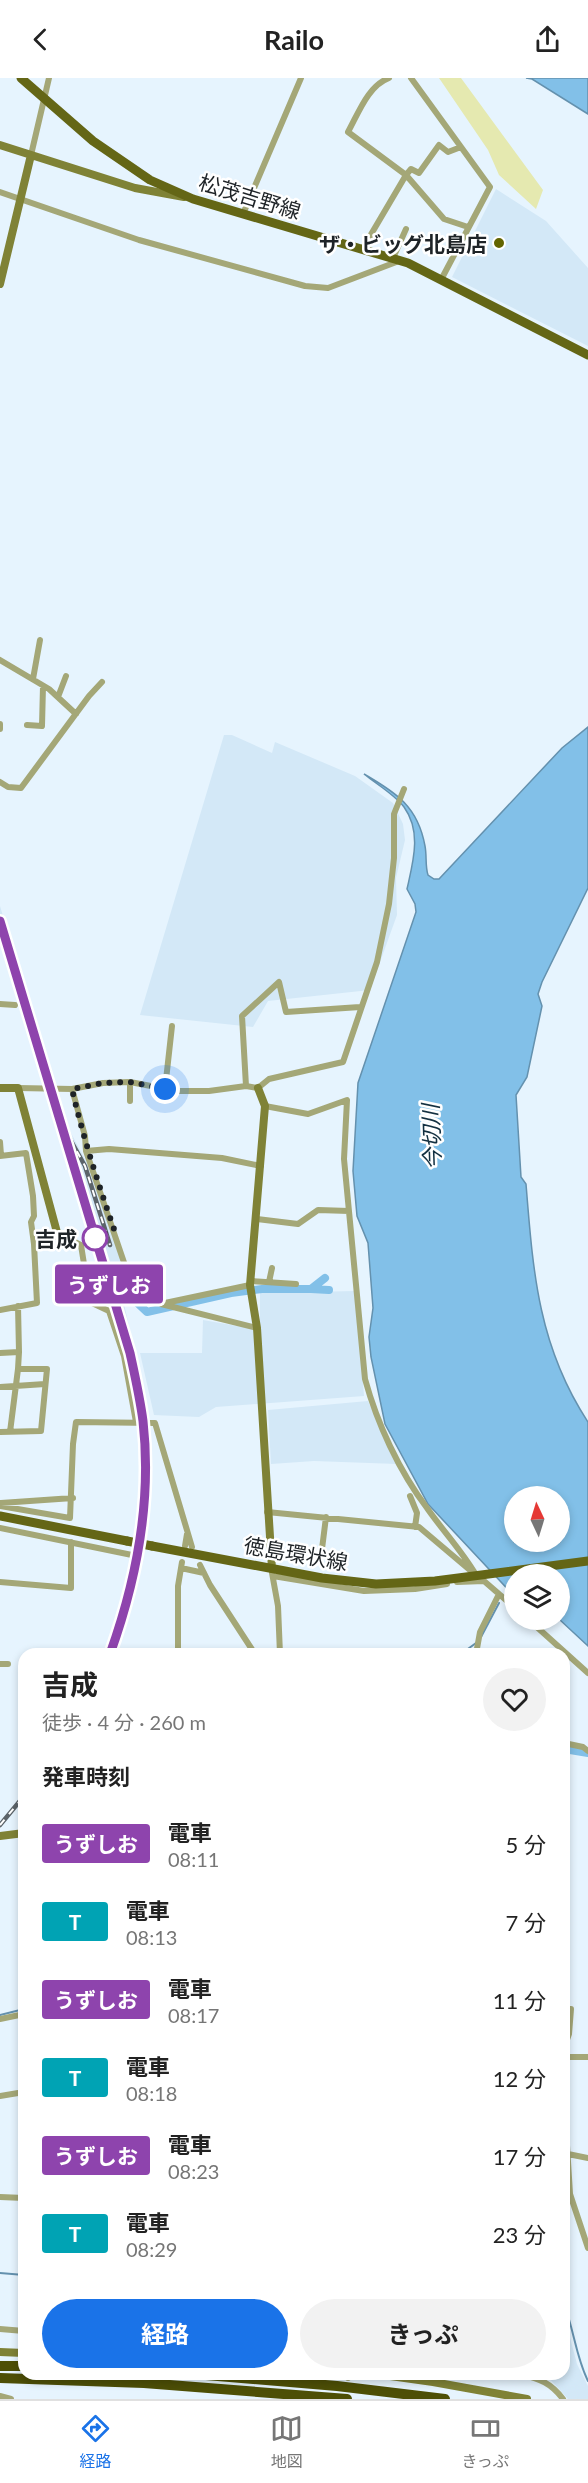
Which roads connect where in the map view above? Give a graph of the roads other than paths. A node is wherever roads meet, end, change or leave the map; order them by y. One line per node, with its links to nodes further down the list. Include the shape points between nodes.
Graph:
1 (21, 78): 6 (main road, 松茂吉野線)
2 (49, 78): 6 (street)
3 (301, 78): 14 (street)
4 (389, 78): 10 (street, via 373,88 348,132)
5 (411, 78): 8 (street)
6 (44, 99): 9 (street); 12 (main road, 松茂吉野線, via 93,141 150,180)
7 (0, 145): 9 (street)
8 (461, 147): 10 (street, via 448,152 439,146 419,173 411,169); 15 (street, via 490,187)
9 (31, 155): 12 (street, via 135,188); 13 (street)
10 (406, 175): 15 (street, via 444,219); 17 (street)
11 (0, 192): 13 (street)
12 (193, 199): 14 (main road, 松茂吉野線)
13 (20, 200): 18 (street, via 158,246 305,286 328,288); 20 (street)
14 (243, 214): 17 (main road, 松茂吉野線)
15 (468, 227): 19 (street)
16 (406, 229): 18 (street)
17 (363, 248): 18 (main road, 松茂吉野線)
18 (397, 259): 19 (main road, 松茂吉野線)
19 (442, 278): 21 (main road, 松茂吉野線)
20 (0, 284)
21 (588, 355)
22 (40, 640): 25 (street)
23 (0, 660): 25 (street)
24 (66, 676): 28 (street)
25 (33, 679): 27 (street)
26 (102, 682): 29 (street)
27 (43, 686): 28 (street); 31 (street, via 42,726)
28 (58, 697): 29 (street)
29 (76, 714): 33 (street, via 21,788)
30 (0, 724): 32 (street)
31 (27, 725)
32 (0, 729)
33 (0, 782)
34 (404, 789): 37 (street, via 394,814 389,904 377,962)
35 (0, 1004): 36 (street)
36 (15, 1005)
37 (360, 1007): 40 (street, via 286,1012 279,982 242,1016); 45 (street, via 343,1062 269,1079)
38 (172, 1026): 44 (street)
39 (130, 1082): 43 (street); 44 (street); 46 (street)
40 (246, 1086): 44 (street, via 209,1091); 45 (street)
41 (0, 1088): 42 (street)
42 (18, 1088): 43 (street); 52 (street)
43 (72, 1089): 49 (street)
44 (165, 1089)
45 (258, 1089): 47 (street)
46 (130, 1101)
47 (265, 1106): 51 (street); 54 (street, via 308,1114 346,1100 344,1159)
48 (0, 1142): 50 (street)
49 (86, 1151): 51 (street, via 108,1149 222,1158); 62 (street, via 130,1280)
50 (0, 1155): 53 (street, via 26,1153)
51 (261, 1166): 55 (street)
52 (42, 1177): 53 (street); 56 (street)
53 (30, 1178): 57 (street)
54 (349, 1211): 55 (street, via 318,1210 298,1224); 91 (street, via 370,1398 411,1486)
55 (257, 1219): 60 (street)
56 (58, 1236): 57 (street); 72 (street, via 81,1245 90,1302 109,1311 124,1356)
57 (34, 1244): 63 (street, via 37,1303)
58 (272, 1268): 59 (street)
59 (269, 1282): 60 (street); 61 (street)
60 (250, 1283): 62 (street); 65 (street)
61 (296, 1284)
62 (161, 1304): 65 (street)
63 (18, 1306): 64 (street); 66 (street)
64 (0, 1310)
65 (257, 1328): 78 (street)
66 (19, 1352): 67 (street); 68 (street)
67 (0, 1353)
68 (18, 1369): 69 (street, via 47,1369); 70 (street)
69 (45, 1384): 70 (street); 74 (street, via 41,1431)
70 (17, 1385): 71 (street); 74 (street)
71 (0, 1387)
72 (136, 1422): 76 (street, via 76,1422); 84 (street, via 155,1422)
73 (0, 1432): 74 (street)
74 (10, 1432)
75 (410, 1496): 81 (street, via 417,1513)
76 (73, 1498): 77 (street); 77 (street, via 70,1518)
77 (0, 1504)
78 (267, 1512): 80 (street); 90 (street)
79 (0, 1516): 90 (main road, 徳島環状線, bridge)
80 (326, 1517): 81 (street); 85 (street)
81 (415, 1527): 91 (street)
82 (0, 1528): 83 (street)
83 (71, 1542): 86 (street); 92 (street, via 71,1588)
84 (189, 1546)
85 (321, 1549)
86 (132, 1555)
87 (588, 1561): 91 (main road, 徳島環状線)
88 (200, 1564): 89 (street)
89 (204, 1573): 96 (street, via 182,1565); 97 (street)
90 (272, 1573): 91 (main road, 徳島環状線, via 376,1584); 93 (street, via 364,1591 484,1581); 98 (street)
91 (476, 1575)
92 (0, 1582)
93 (499, 1594): 94 (street); 99 (street, via 480,1632)
94 (504, 1598)
95 (539, 1630): 100 (street)
96 (178, 1648)
97 (251, 1648)
98 (280, 1648)
99 (477, 1648)
100 (560, 1648)
101 (570, 1657): 104 (street)
102 (0, 1664): 103 (street)
103 (8, 1664)
104 (588, 1673)
105 (570, 1744): 106 (street)
106 (588, 1751)
107 (18, 1834): 108 (street)
108 (1, 1836)
109 (18, 2015): 110 (street)
110 (0, 2019)
111 (570, 2057): 112 (street)
112 (588, 2057)
113 (18, 2093): 114 (street)
114 (0, 2096)
115 (570, 2154): 116 (street)
116 (588, 2158)
117 (570, 2194): 120 (street)
118 (0, 2197): 119 (street)
119 (18, 2198)
120 (588, 2248)
121 (0, 2329): 122 (street)
122 (18, 2330)
123 (0, 2352): 124 (street)
124 (18, 2353)
125 (0, 2366): 126 (highway)
126 (18, 2367)
127 (0, 2378): 128 (highway)
128 (18, 2379)
129 (58, 2380): 135 (highway)
130 (266, 2380): 136 (highway)
131 (421, 2380): 137 (street)
132 (543, 2380): 138 (street)
133 (0, 2396): 134 (street)
134 (11, 2399)
135 (347, 2399)
136 (445, 2399)
137 (527, 2399)
138 (562, 2399)

